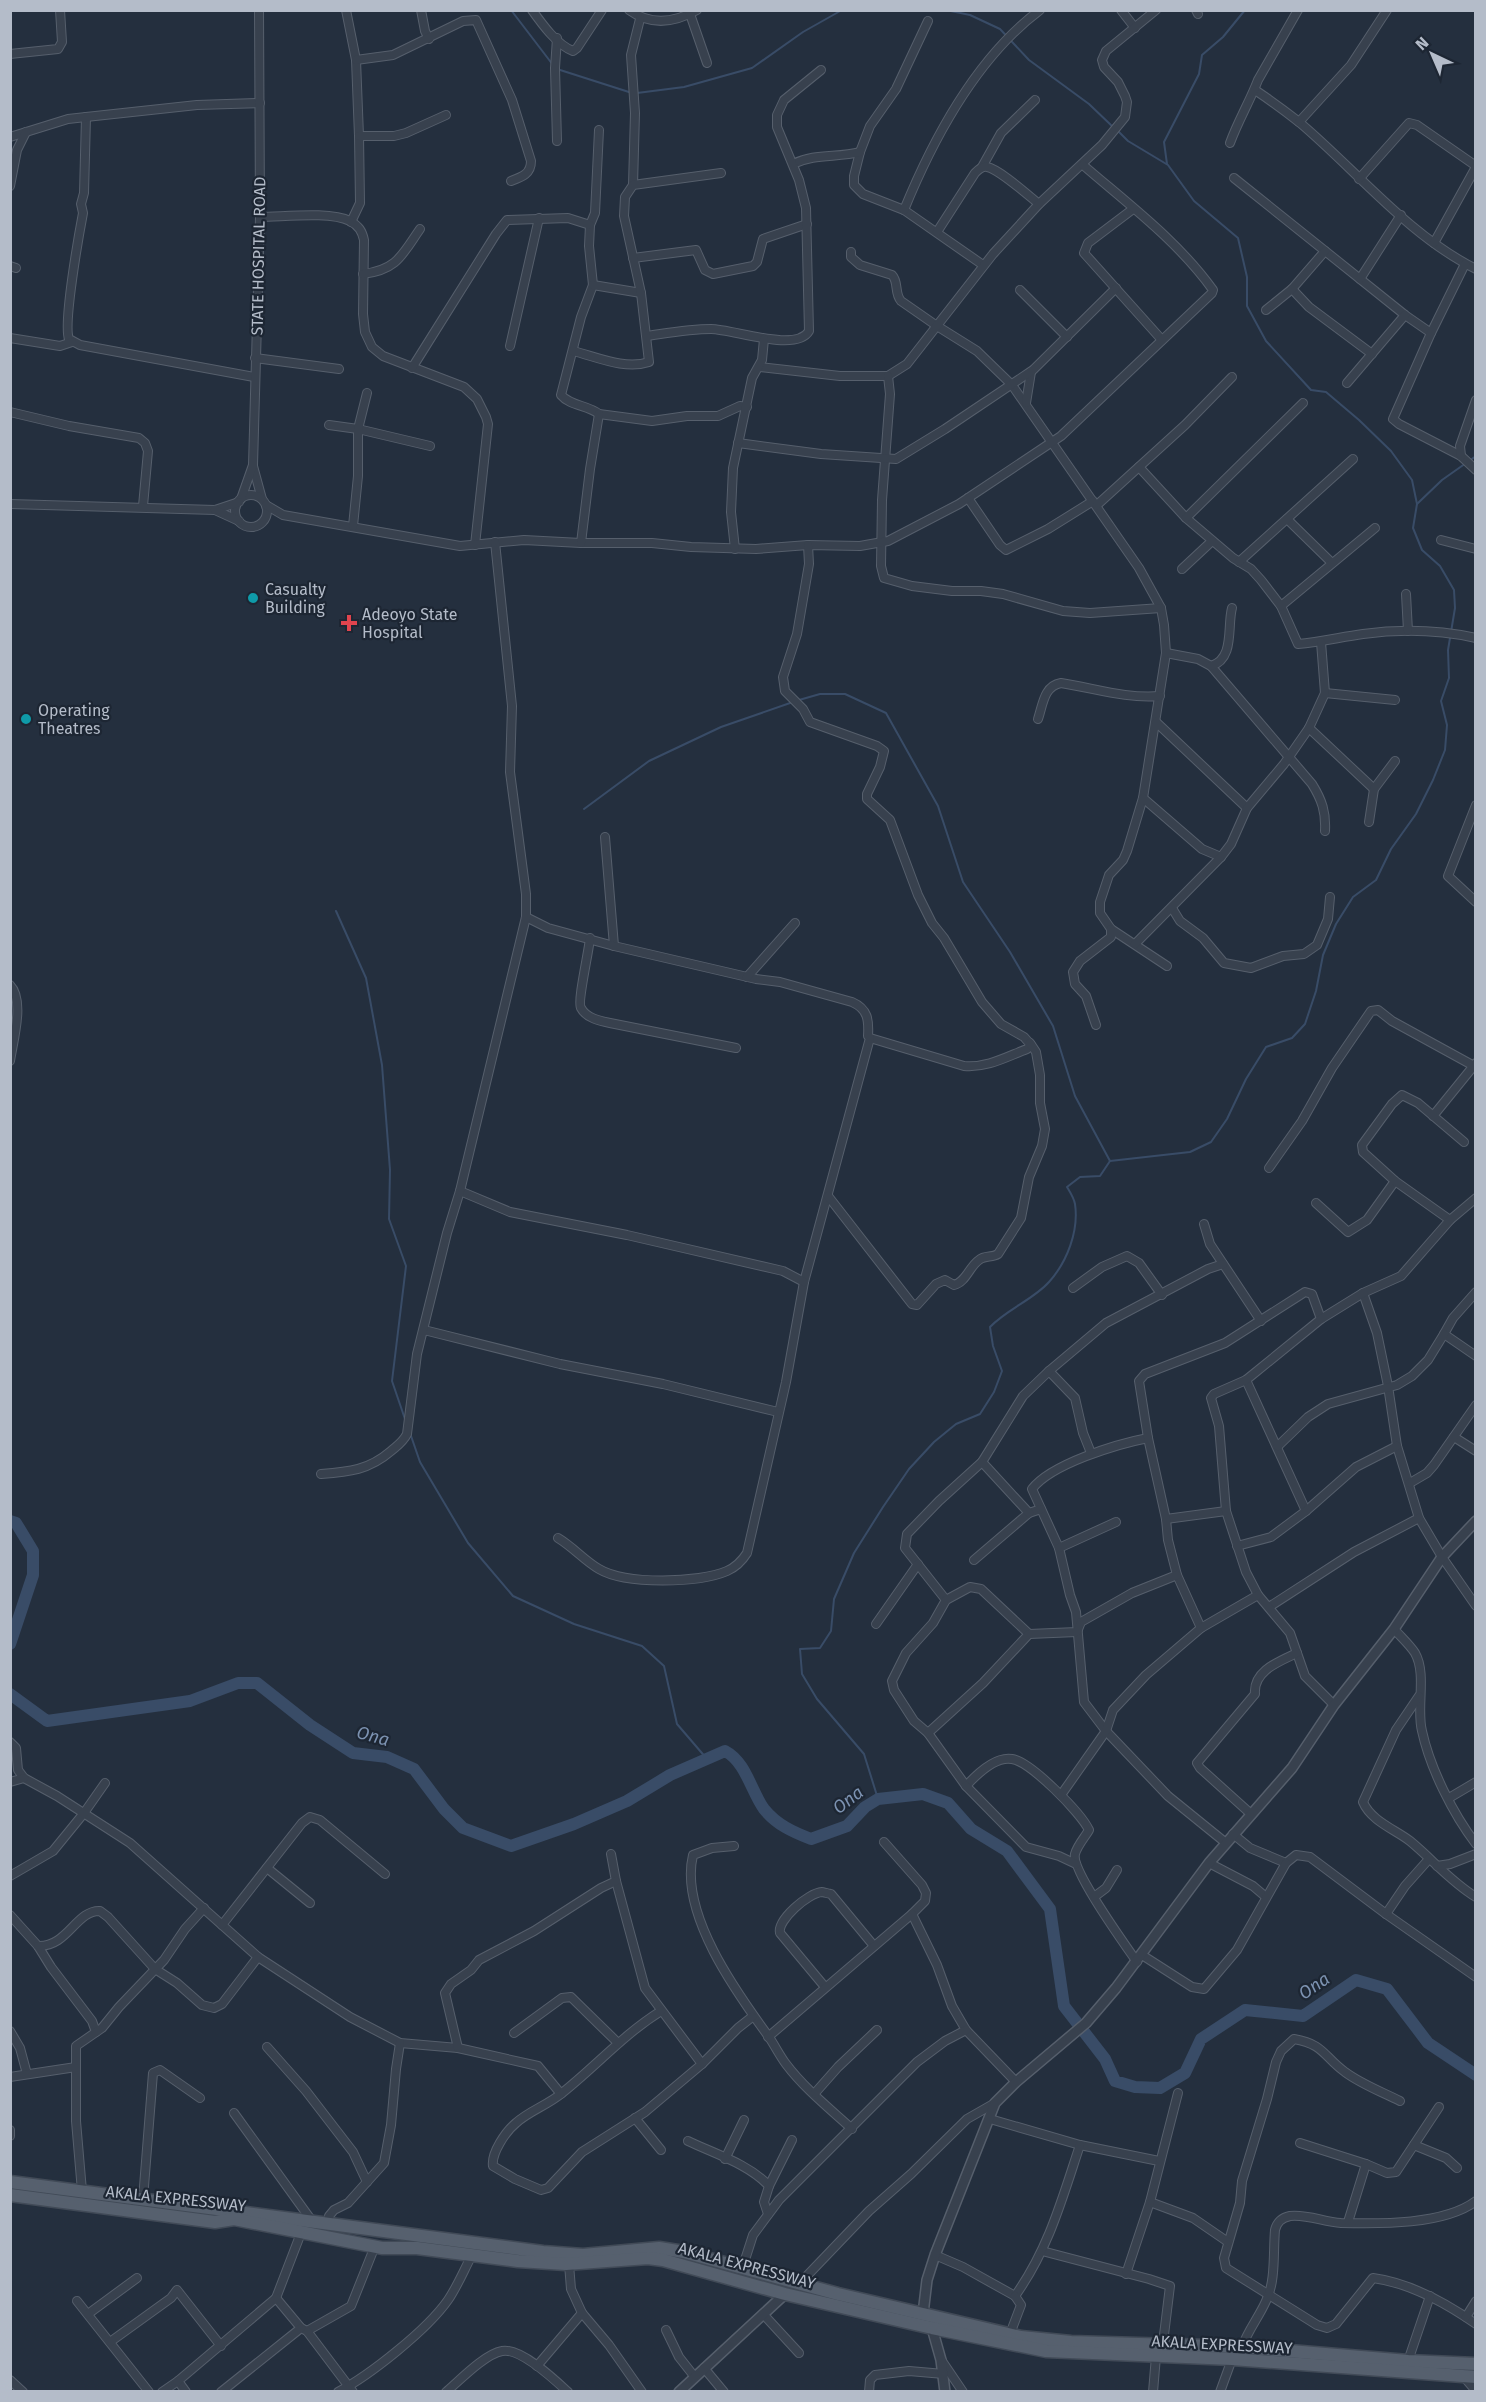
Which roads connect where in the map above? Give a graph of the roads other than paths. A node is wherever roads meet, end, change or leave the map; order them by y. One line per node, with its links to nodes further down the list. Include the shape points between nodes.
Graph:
1 (60, 10): 19 (street, via 62,42 58,49)
2 (259, 10): 25 (street, STATE HOSPITAL ROAD)
3 (346, 10): 20 (street)
4 (421, 10): 18 (street)
5 (532, 10): 17 (street)
6 (602, 10): 17 (street, via 577,48 570,50)
7 (629, 10): 14 (street)
8 (1040, 10): 50 (street, via 1000,45 940,133)
9 (1121, 10): 16 (street)
10 (1156, 10): 16 (street)
11 (1298, 10): 23 (street)
12 (1387, 10): 28 (street, via 1351,65)
13 (693, 12): 14 (street, via 675,20); 21 (street)
14 (640, 19): 46 (street, via 631,55)
15 (928, 21): 35 (street, via 901,80 870,126)
16 (1135, 28): 39 (street, via 1106,51 1102,60 1125,96 1125,117)
17 (557, 38): 33 (street)
18 (429, 39): 20 (street, via 393,55); 45 (street, via 469,19 479,24 512,100 531,161 525,175)
19 (10, 54)
20 (356, 60): 32 (street)
21 (707, 63)
22 (821, 70): 37 (street, via 784,100 777,115 777,127)
23 (1255, 90): 28 (street); 34 (street)
24 (1035, 100): 41 (street, via 1001,133)
25 (260, 103): 27 (street, via 197,105); 52 (street, STATE HOSPITAL ROAD)
26 (446, 115): 32 (street, via 394,136)
27 (86, 117): 30 (street); 82 (street, via 83,213 67,334)
28 (1299, 122): 44 (street)
29 (599, 130): 56 (street, via 595,213)
30 (26, 132): 31 (street); 47 (street, via 17,150)
31 (10, 136)
32 (359, 136): 54 (street, via 360,203)
33 (557, 141)
34 (1230, 143)
35 (860, 152): 36 (street); 38 (street)
36 (849, 155): 37 (street, via 826,154); 38 (street)
37 (793, 164): 55 (street)
38 (856, 165): 50 (street, via 857,189)
39 (1083, 165): 48 (street); 49 (street)
40 (1476, 166): 44 (street, via 1409,123); 59 (street)
41 (982, 167): 48 (street, via 996,171); 58 (street)
42 (721, 173): 46 (street)
43 (1234, 178): 60 (street)
44 (1359, 180): 51 (street)
45 (511, 181)
46 (633, 185): 62 (street, via 623,205)
47 (10, 186)
48 (1039, 204): 64 (street)
49 (1133, 209): 69 (street, via 1085,249 1086,256); 81 (street, via 1189,261 1213,290)
50 (904, 210): 58 (street)
51 (1401, 215): 59 (street); 67 (street)
52 (260, 218): 54 (street, via 325,216); 86 (street, STATE HOSPITAL ROAD)
53 (539, 218): 56 (street, via 568,218); 83 (street); 87 (street, via 503,224)
54 (351, 222): 66 (street, via 362,231)
55 (807, 224): 62 (street, via 763,239 753,266 713,274 705,270 696,250); 80 (street, via 809,331 800,339)
56 (590, 225): 68 (street)
57 (420, 229): 66 (street, via 397,262 378,272)
58 (937, 232): 64 (street)
59 (1434, 243): 63 (street)
60 (1324, 251): 67 (street); 70 (street)
61 (851, 252): 75 (street, via 860,265 892,275 898,297)
62 (633, 258): 72 (street)
63 (1466, 264): 65 (street); 76 (street)
64 (983, 265): 75 (street)
65 (1476, 270)
66 (363, 274): 87 (street, via 363,314 368,340 376,352)
67 (1360, 279): 74 (street)
68 (593, 285): 72 (street); 84 (street)
69 (1116, 288): 78 (street); 81 (street)
70 (1292, 289): 73 (street); 85 (street, via 1308,307)
71 (1020, 290): 78 (street)
72 (641, 293): 77 (street)
73 (1266, 310)
74 (1405, 315): 76 (street); 85 (street)
75 (937, 326): 91 (street, via 907,364); 95 (street, via 977,351)
76 (1431, 333): 109 (street, via 1393,419)
77 (647, 336): 80 (street, via 709,329); 84 (street, via 651,358 643,364 624,364)
78 (1067, 337): 90 (street)
79 (10, 338): 82 (street, via 60,346)
80 (764, 339): 88 (street)
81 (1162, 340): 106 (street)
82 (72, 342): 92 (street)
83 (510, 346)
84 (573, 351): 102 (street, via 561,395)
85 (1372, 354): 94 (street)
86 (255, 358): 89 (street); 92 (street, STATE HOSPITAL ROAD)
87 (412, 368): 133 (street, via 464,387 477,399 486,417)
88 (760, 368): 91 (street); 100 (street, via 752,378)
89 (339, 369)
90 (1031, 372): 95 (street); 98 (street)
91 (888, 376): 110 (street)
92 (254, 377): 111 (street, STATE HOSPITAL ROAD)
93 (1232, 377): 112 (street)
94 (1347, 383)
95 (1012, 385): 98 (street); 110 (street, via 896,459)
96 (367, 393): 104 (street)
97 (1476, 400): 109 (street, via 1460,446)
98 (1026, 403): 106 (street)
99 (1303, 403): 122 (street)
100 (747, 407): 102 (street, via 740,406 718,416 652,421); 105 (street)
101 (10, 412): 119 (street, via 139,438 148,451)
102 (599, 414): 131 (street)
103 (329, 425): 104 (street)
104 (358, 429): 107 (street); 126 (street)
105 (738, 442): 110 (street); 135 (street, via 732,489)
106 (1052, 442): 114 (street); 117 (street)
107 (430, 446)
108 (1353, 459): 123 (street)
109 (1463, 459): 113 (street)
110 (885, 460): 132 (street)
111 (253, 465): 115 (street, STATE HOSPITAL ROAD); 116 (street)
112 (1139, 466): 117 (street); 122 (street)
113 (1474, 469)
114 (968, 498): 117 (street, via 1006,550); 132 (street, via 903,535)
115 (240, 501): 116 (street, via 254,495); 120 (street); 125 (street, via 236,510)
116 (264, 502): 121 (street); 124 (street)
117 (1095, 503): 142 (street, via 1149,583)
118 (10, 504): 119 (street)
119 (143, 506): 120 (street)
120 (215, 510): 125 (street)
121 (283, 515): 124 (street); 126 (street)
122 (1186, 518): 129 (street)
123 (1287, 519): 137 (street); 138 (street)
124 (264, 520): 125 (street, via 250,527)
125 (239, 521)
126 (354, 526): 133 (street, via 450,545)
127 (1375, 528): 138 (street)
128 (1441, 540): 136 (street)
129 (1212, 541): 137 (street); 139 (street)
130 (495, 542): 131 (street); 133 (street); 169 (street, via 512,706 510,772 526,894)
131 (581, 543): 135 (street)
132 (881, 543): 134 (street); 142 (street, via 882,574 888,581 1019,597 1063,611)
133 (475, 545)
134 (808, 545): 135 (street); 180 (street, via 809,564 797,634 783,677 785,691 810,722 884,751 867,800 890,820 932,923 982,1002 1001,1024)
135 (735, 549)
136 (1476, 549)
137 (1239, 562): 141 (street, via 1256,574)
138 (1332, 563): 141 (street)
139 (1182, 569)
140 (1406, 594): 144 (street)
141 (1281, 606): 146 (street, via 1298,644)
142 (1161, 608): 147 (street)
143 (1232, 608): 148 (street, via 1225,656)
144 (1408, 631): 145 (street); 146 (street)
145 (1476, 638)
146 (1321, 642): 149 (street)
147 (1166, 652): 148 (street); 150 (street)
148 (1211, 666): 155 (street)
149 (1325, 693): 151 (street); 154 (street)
150 (1160, 696): 152 (street, via 1130,697 1061,683 1050,687); 153 (street)
151 (1395, 700)
152 (1038, 719)
153 (1156, 722): 158 (street); 160 (street)
154 (1309, 728): 155 (street); 157 (street)
155 (1290, 756): 160 (street); 163 (street, via 1320,798)
156 (1395, 761): 157 (street)
157 (1374, 789): 162 (street)
158 (1143, 798): 165 (street, via 1202,849); 171 (street, via 1127,851 1109,874 1102,891 1100,913)
159 (1476, 805): 161 (street)
160 (1247, 808): 165 (street)
161 (1473, 818): 167 (street, via 1448,876)
162 (1369, 822)
163 (1325, 831)
164 (605, 837): 174 (street)
165 (1221, 857): 168 (street)
166 (1330, 897): 168 (street, via 1328,919 1317,945 1304,954 1283,956 1251,968 1224,963 1203,938 1180,921)
167 (1476, 902)
168 (1172, 908): 173 (street)
169 (525, 917): 172 (street, via 548,928); 188 (street)
170 (795, 923): 176 (street)
171 (1111, 928): 173 (street); 178 (street, via 1111,937 1080,961 1073,972)
172 (590, 938): 174 (street); 181 (street, via 579,1000 584,1012 597,1020)
173 (1135, 944): 175 (street)
174 (614, 946): 176 (street)
175 (1167, 966)
176 (747, 977): 179 (street, via 780,981 858,1004 867,1013)
177 (10, 986): 182 (street, via 16,991 18,1003)
178 (1096, 1025)
179 (870, 1038): 180 (street, via 975,1067 1027,1049); 189 (street)
180 (1030, 1043): 189 (street, via 1036,1052 1040,1075 1045,1129 1042,1146 1029,1177 1021,1218 998,1254 977,1262 962,1282 939,1282 917,1305 912,1304)
181 (736, 1048)
182 (10, 1060)
183 (1475, 1065): 184 (street); 186 (street, via 1378,1010 1371,1011)
184 (1433, 1116): 185 (street); 187 (street, via 1402,1095 1362,1145 1363,1152)
185 (1464, 1142)
186 (1269, 1168)
187 (1395, 1181): 191 (street, via 1367,1220 1348,1232); 192 (street)
188 (460, 1191): 195 (street, via 510,1212 783,1271); 202 (street)
189 (828, 1196): 195 (street)
190 (1476, 1198): 192 (street)
191 (1316, 1203)
192 (1450, 1220): 198 (street, via 1401,1276)
193 (1204, 1224): 194 (street, via 1210,1244)
194 (1223, 1264): 199 (street); 201 (street)
195 (804, 1282): 209 (street)
196 (1073, 1288): 199 (street, via 1102,1267 1127,1256 1139,1263)
197 (1476, 1292): 203 (street)
198 (1363, 1293): 200 (street); 207 (street, via 1377,1333)
199 (1162, 1295): 205 (street, via 1106,1323)
200 (1321, 1319): 201 (street, via 1312,1294 1305,1292); 206 (street)
201 (1261, 1321): 211 (street, via 1225,1342 1145,1374 1139,1381 1139,1390)
202 (424, 1330): 209 (street); 217 (street, via 404,1440 370,1466 353,1472)
203 (1444, 1334): 204 (street); 207 (street, via 1428,1360 1412,1376)
204 (1476, 1356)
205 (1049, 1371): 215 (street, via 1075,1398); 216 (street, via 1023,1396)
206 (1246, 1380): 212 (street); 220 (street, via 1211,1398 1219,1426)
207 (1388, 1386): 212 (street, via 1328,1404); 213 (street)
208 (1476, 1405): 210 (street)
209 (778, 1412): 227 (street, via 747,1553 731,1569 657,1582 633,1580 599,1569)
210 (1454, 1437): 214 (street); 218 (street, via 1427,1473)
211 (1148, 1438): 215 (street); 224 (street)
212 (1278, 1446): 221 (street)
213 (1397, 1446): 218 (street); 221 (street, via 1356,1467)
214 (1476, 1451)
215 (1091, 1453): 219 (street, via 1040,1479 1032,1489)
216 (981, 1461): 222 (street); 232 (street, via 907,1534 905,1548)
217 (321, 1474)
218 (1410, 1482): 223 (street)
219 (1041, 1509): 222 (street); 229 (street)
220 (1226, 1511): 224 (street); 228 (street)
221 (1306, 1511): 228 (street, via 1271,1537)
222 (1029, 1514): 231 (street)
223 (1419, 1518): 230 (street); 237 (street, via 1354,1552)
224 (1166, 1519): 233 (street, via 1167,1540)
225 (1476, 1521): 230 (street)
226 (1116, 1522): 229 (street)
227 (558, 1538)
228 (1237, 1546): 234 (street)
229 (1059, 1548): 241 (street, via 1076,1612)
230 (1442, 1557): 236 (street); 240 (street)
231 (974, 1560)
232 (918, 1564): 235 (street); 238 (street)
233 (1177, 1575): 239 (street); 241 (street, via 1131,1593 1081,1622)
234 (1258, 1595): 237 (street); 239 (street)
235 (946, 1600): 242 (street, via 965,1588 981,1589); 247 (street, via 933,1623 906,1653 892,1681 914,1721)
236 (1476, 1606)
237 (1269, 1607): 243 (street, via 1290,1633)
238 (876, 1624)
239 (1200, 1628): 246 (street, via 1113,1710)
240 (1394, 1629): 244 (street, via 1416,1654); 245 (street)
241 (1077, 1632): 242 (street); 246 (street, via 1084,1702)
242 (1029, 1634): 247 (street)
243 (1297, 1653): 245 (street, via 1305,1676); 257 (street, via 1258,1676 1255,1695 1197,1762)
244 (1419, 1696): 255 (street, via 1421,1730); 265 (street, via 1396,1730 1364,1802 1371,1814)
245 (1334, 1705): 257 (street, via 1292,1768)
246 (1106, 1731): 254 (street); 260 (street, via 1168,1796)
247 (928, 1733): 253 (street)
248 (10, 1742): 249 (street, via 16,1748 18,1770)
249 (24, 1778): 250 (street); 256 (street)
250 (10, 1782)
251 (1476, 1782): 255 (street)
252 (105, 1783): 256 (street)
253 (966, 1786): 254 (street, via 994,1762 1012,1759); 268 (street, via 1026,1846)
254 (1061, 1795): 268 (street, via 1089,1830 1075,1855)
255 (1449, 1798): 261 (street)
256 (84, 1813): 273 (street, via 53,1851); 279 (street, via 130,1843)
257 (1251, 1814): 258 (street)
258 (1233, 1834): 260 (street); 267 (street, via 1250,1848)
259 (884, 1842): 280 (street, via 926,1893 925,1901)
260 (1226, 1843): 266 (street)
261 (1476, 1844)
262 (734, 1846): 292 (street, via 693,1855 689,1872 703,1927 726,1977)
263 (610, 1854): 274 (street)
264 (1476, 1854): 269 (street)
265 (1429, 1859): 269 (street); 281 (street)
266 (1209, 1863): 277 (street, via 1253,1886); 287 (street)
267 (1286, 1863): 277 (street); 281 (street, via 1296,1855 1310,1857)
268 (1076, 1864): 275 (street)
269 (1437, 1866): 276 (street)
270 (267, 1868): 272 (street, via 306,1819 315,1818); 278 (street); 283 (street)
271 (1118, 1870): 275 (street)
272 (385, 1874)
273 (10, 1876)
274 (616, 1881): 291 (street, via 645,1989); 302 (street, via 479,1960 451,1984 445,1993)
275 (1094, 1897): 287 (street)
276 (1476, 1897)
277 (1266, 1898): 287 (street, via 1237,1950 1204,1989 1192,1987)
278 (309, 1903)
279 (204, 1908): 283 (street); 288 (street)
280 (912, 1914): 285 (street); 294 (street)
281 (1386, 1914): 289 (street)
282 (10, 1915): 284 (street)
283 (222, 1925): 286 (street)
284 (38, 1946): 288 (street, via 58,1941 87,1914 100,1911); 296 (street)
285 (874, 1946): 290 (street); 290 (street, via 831,1894 822,1892 797,1906 779,1927 780,1934)
286 (258, 1957): 288 (street, via 222,2004 214,2008 202,2005); 299 (street, via 350,2017)
287 (1139, 1958): 307 (street, via 1086,2023)
288 (155, 1969): 296 (street)
289 (1476, 1977)
290 (825, 1987): 298 (street)
291 (662, 2011): 300 (street); 303 (street)
292 (752, 2017): 298 (street); 303 (street)
293 (877, 2030): 308 (street)
294 (966, 2030): 307 (street); 320 (street, via 917,2062)
295 (10, 2031): 305 (street, via 21,2048)
296 (96, 2032): 304 (street, via 76,2046)
297 (514, 2033): 300 (street, via 562,1998 571,1997)
298 (768, 2037): 308 (street, via 787,2066)
299 (400, 2043): 302 (street); 332 (street, via 384,2163)
300 (618, 2043): 310 (street)
301 (267, 2047): 332 (street, via 352,2152)
302 (458, 2048): 310 (street, via 538,2066)
303 (702, 2064): 316 (street)
304 (76, 2067): 305 (street); 335 (street)
305 (27, 2073): 306 (street)
306 (10, 2076)
307 (1016, 2082): 313 (street)
308 (815, 2093): 320 (street)
309 (1178, 2093): 329 (street)
310 (561, 2094): 316 (street, via 516,2122 498,2148 493,2166 542,2190 582,2152)
311 (200, 2098): 337 (street, via 160,2070 153,2073)
312 (1400, 2101): 347 (street, via 1344,2072 1314,2045 1294,2039 1288,2043 1276,2062)
313 (995, 2103): 317 (street); 357 (street, via 967,2119 868,2211)
314 (1440, 2107): 326 (street)
315 (234, 2114): 341 (street)
316 (635, 2118): 327 (street)
317 (990, 2119): 325 (street); 352 (street)
318 (744, 2120): 328 (street)
319 (10, 2130): 321 (street)
320 (852, 2130): 340 (street)
321 (10, 2136)
322 (792, 2140): 334 (street)
323 (688, 2141): 328 (street)
324 (1300, 2143): 330 (street)
325 (1080, 2145): 329 (street); 350 (street, via 1062,2205)
326 (1414, 2145): 330 (street, via 1396,2172 1387,2173); 331 (street, via 1446,2158)
327 (661, 2150)
328 (725, 2159): 334 (street, via 752,2172)
329 (1160, 2161): 339 (street)
330 (1366, 2164): 343 (street)
331 (1456, 2168)
332 (367, 2181): 342 (street, via 348,2203 334,2210)
333 (10, 2182): 335 (main road, AKALA EXPRESSWAY)
334 (769, 2186): 340 (street, via 764,2202)
335 (82, 2191): 337 (main road, AKALA EXPRESSWAY)
336 (10, 2195): 346 (main road, AKALA EXPRESSWAY, via 215,2222 234,2219)
337 (144, 2199): 341 (main road, AKALA EXPRESSWAY)
338 (1476, 2201): 343 (street, via 1464,2210 1419,2221)
339 (1150, 2202): 347 (street, via 1193,2218); 355 (street)
340 (768, 2214): 354 (street, via 753,2235)
341 (312, 2221): 342 (main road, AKALA EXPRESSWAY)
342 (329, 2222): 344 (main road, AKALA EXPRESSWAY)
343 (1348, 2222): 359 (street, via 1300,2216 1280,2219 1275,2230)
344 (350, 2225): 345 (main road, AKALA EXPRESSWAY); 348 (main road)
345 (375, 2229): 349 (main road); 354 (main road, AKALA EXPRESSWAY, via 558,2253 659,2248)
346 (301, 2233): 348 (main road, AKALA EXPRESSWAY); 362 (street)
347 (1228, 2241): 359 (street, via 1226,2268)
348 (347, 2242): 349 (main road, AKALA EXPRESSWAY)
349 (379, 2247): 351 (main road, AKALA EXPRESSWAY); 372 (street, via 351,2306)
350 (1042, 2251): 355 (street); 360 (street)
351 (472, 2255): 353 (main road, AKALA EXPRESSWAY); 393 (street, via 448,2300 434,2317)
352 (935, 2255): 360 (street); 368 (street)
353 (569, 2264): 358 (main road, AKALA EXPRESSWAY, via 663,2260); 365 (street, via 571,2289)
354 (742, 2269): 357 (main road, AKALA EXPRESSWAY)
355 (1126, 2274): 376 (street, via 1170,2286)
356 (137, 2278): 366 (street)
357 (800, 2283): 368 (main road, AKALA EXPRESSWAY)
358 (785, 2294): 367 (street); 371 (main road, AKALA EXPRESSWAY)
359 (1268, 2295): 361 (street, via 1327,2328 1336,2324 1373,2278); 379 (street)
360 (1015, 2296): 374 (street, via 1021,2306)
361 (1430, 2296): 369 (street); 384 (street)
362 (276, 2298): 372 (street); 377 (street)
363 (77, 2301): 366 (street)
364 (1476, 2301): 369 (street)
365 (582, 2313): 386 (street); 402 (street)
366 (88, 2314): 375 (street)
367 (763, 2314): 380 (street); 387 (street)
368 (922, 2314): 374 (main road, AKALA EXPRESSWAY)
369 (1466, 2317): 370 (street)
370 (1476, 2324)
371 (932, 2328): 378 (main road, AKALA EXPRESSWAY, via 1035,2349); 383 (street)
372 (304, 2329): 393 (street); 398 (street)
373 (666, 2330): 389 (street, via 678,2357)
374 (1010, 2334): 378 (main road, AKALA EXPRESSWAY)
375 (110, 2342): 377 (street, via 177,2290); 395 (street)
376 (1163, 2343): 378 (main road, AKALA EXPRESSWAY); 379 (main road, AKALA EXPRESSWAY)
377 (221, 2346): 392 (street)
378 (1071, 2347): 381 (main road, AKALA EXPRESSWAY)
379 (1242, 2347): 384 (main road, AKALA EXPRESSWAY)
380 (799, 2353)
381 (1156, 2356): 382 (main road, AKALA EXPRESSWAY); 408 (street)
382 (1232, 2359): 390 (main road, AKALA EXPRESSWAY); 409 (street)
383 (941, 2360): 388 (street); 407 (street)
384 (1407, 2361): 385 (main road, AKALA EXPRESSWAY)
385 (1476, 2364)
386 (537, 2366): 400 (street, via 504,2350 484,2360); 401 (street)
387 (704, 2368): 389 (street); 404 (street)
388 (944, 2374): 405 (street, via 909,2371 875,2375); 406 (street)
389 (694, 2376): 403 (street)
390 (1470, 2377): 410 (street)
391 (10, 2380): 394 (street)
392 (178, 2381): 396 (street); 397 (street)
393 (352, 2388): 399 (street)
394 (23, 2391)
395 (149, 2391)
396 (162, 2391)
397 (186, 2391)
398 (221, 2391)
399 (338, 2391)
400 (446, 2391)
401 (568, 2391)
402 (642, 2391)
403 (679, 2391)
404 (724, 2391)
405 (868, 2391)
406 (945, 2391)
407 (963, 2391)
408 (1153, 2391)
409 (1220, 2391)
410 (1476, 2391)

